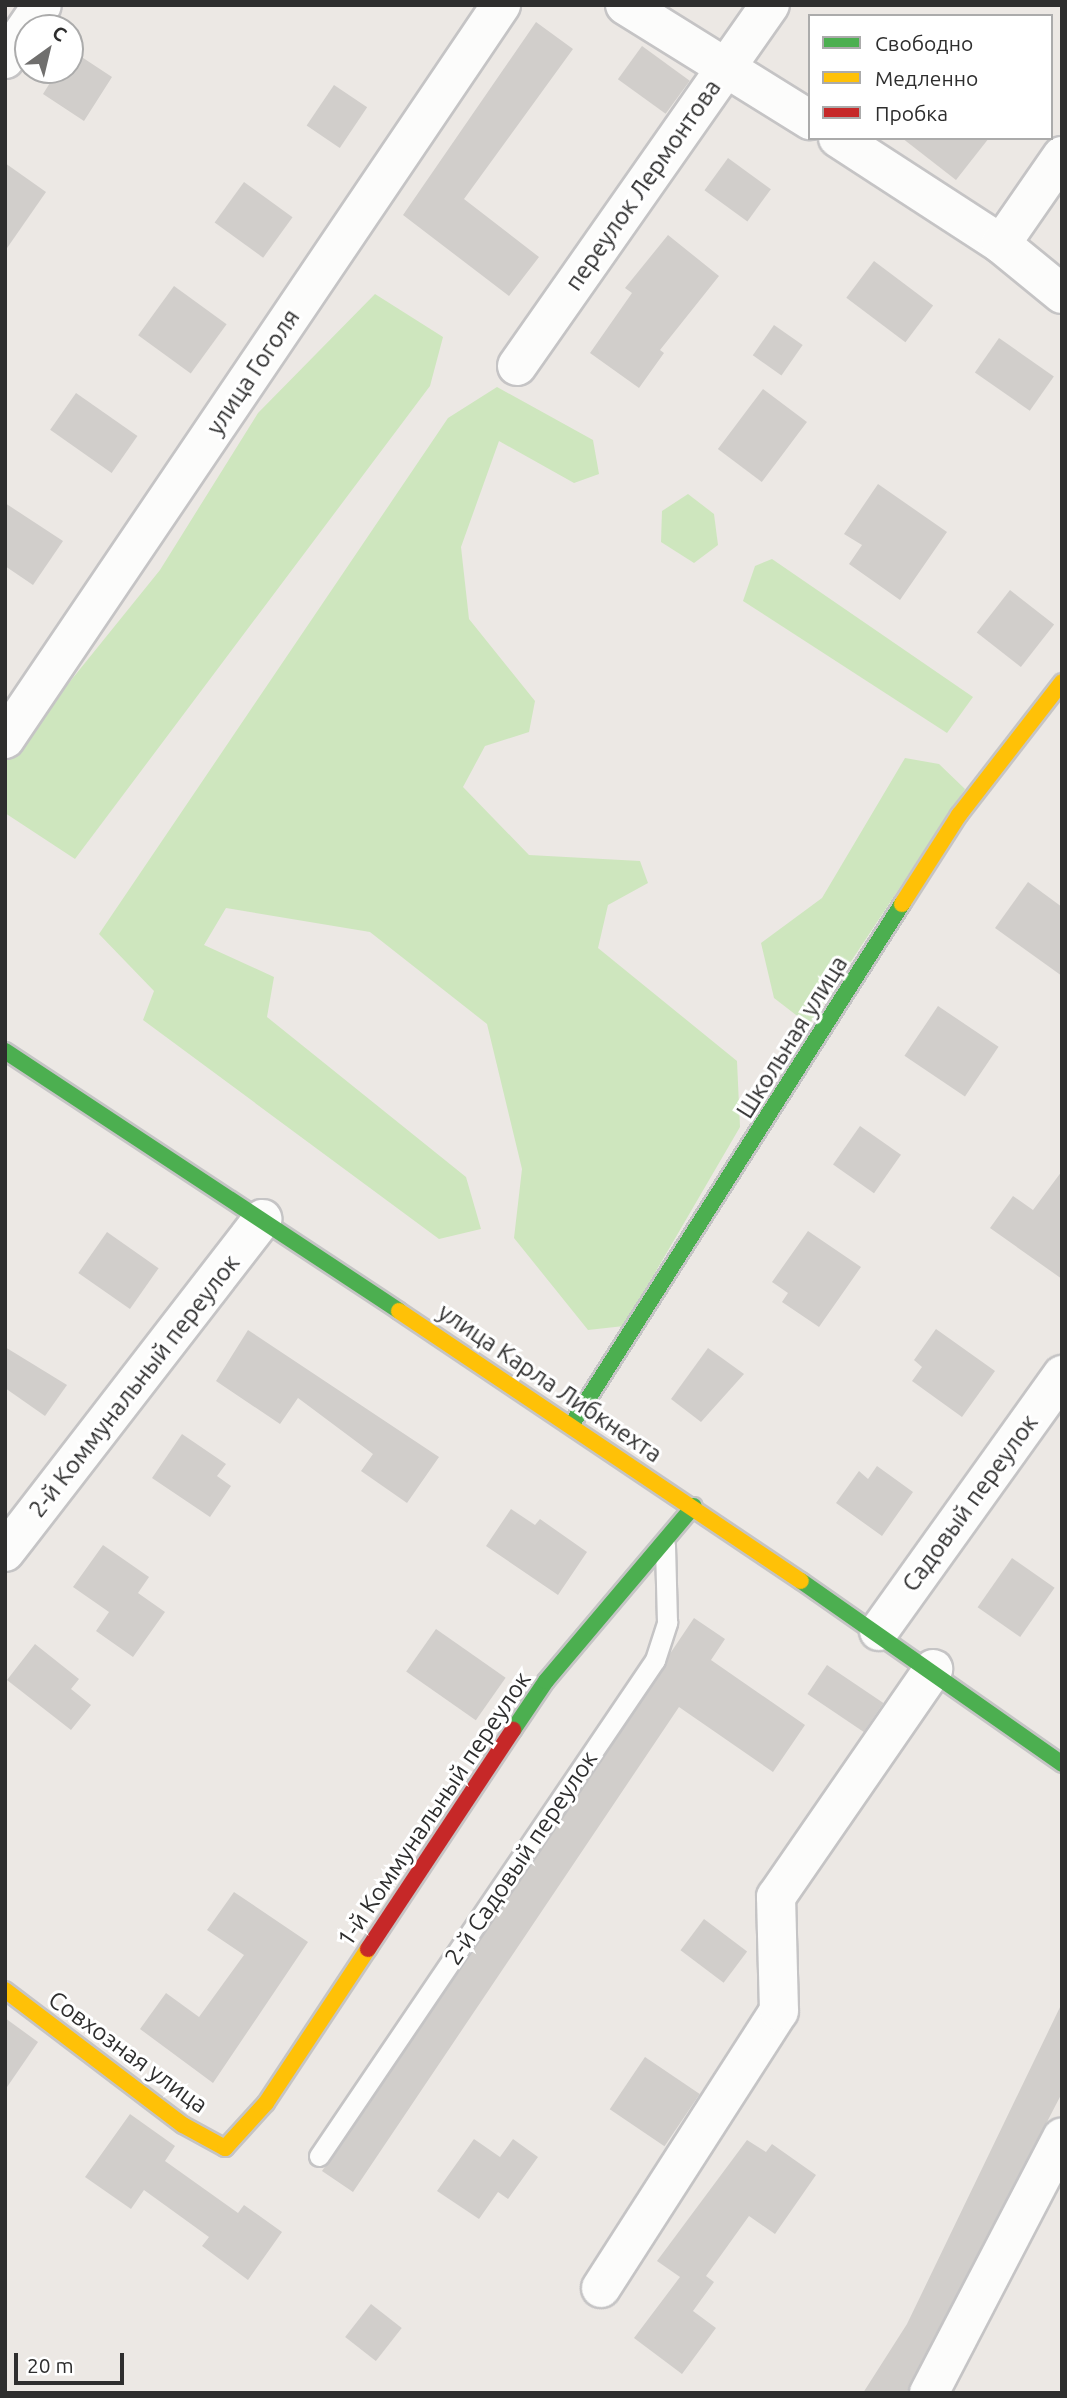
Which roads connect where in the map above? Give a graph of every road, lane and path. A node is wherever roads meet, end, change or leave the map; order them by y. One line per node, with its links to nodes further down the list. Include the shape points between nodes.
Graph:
1 (42, 5): 5 (street)
2 (501, 5): 14 (street, улица Гоголя)
3 (625, 5): 6 (street)
4 (770, 5): 6 (street, переулок Лермонтова)
5 (5, 59)
6 (726, 65): 7 (street); 12 (street, переулок Лермонтова)
7 (808, 119)
8 (841, 140): 10 (street)
9 (1062, 156): 10 (street)
10 (1001, 244): 11 (street)
11 (1062, 294)
12 (517, 366)
13 (1062, 682): 18 (street, Школьная улица, via 959,815)
14 (5, 739)
15 (5, 1051): 16 (street, улица Карла Либкнехта)
16 (262, 1219): 18 (street, улица Карла Либкнехта); 21 (street, 2-й Коммунальный переулок)
17 (1062, 1375): 22 (street, Садовый переулок)
18 (572, 1424): 19 (street, улица Карла Либкнехта)
19 (694, 1506): 20 (street, 1-й Коммунальный переулок); 22 (street, улица Карла Либкнехта)
20 (665, 1541): 27 (street, 1-й Коммунальный переулок, via 546,1681 266,2103); 28 (lane, 2-й Садовый переулок, via 667,1622 655,1660)
21 (5, 1552)
22 (879, 1631): 23 (street, улица Карла Либкнехта)
23 (933, 1669): 24 (street, улица Карла Либкнехта); 29 (street, via 776,1897 779,2011)
24 (1062, 1765)
25 (5, 1990): 27 (street, Совхозная улица, via 183,2124)
26 (1062, 2137): 30 (street)
27 (225, 2148)
28 (319, 2156)
29 (601, 2288)
30 (929, 2393)

